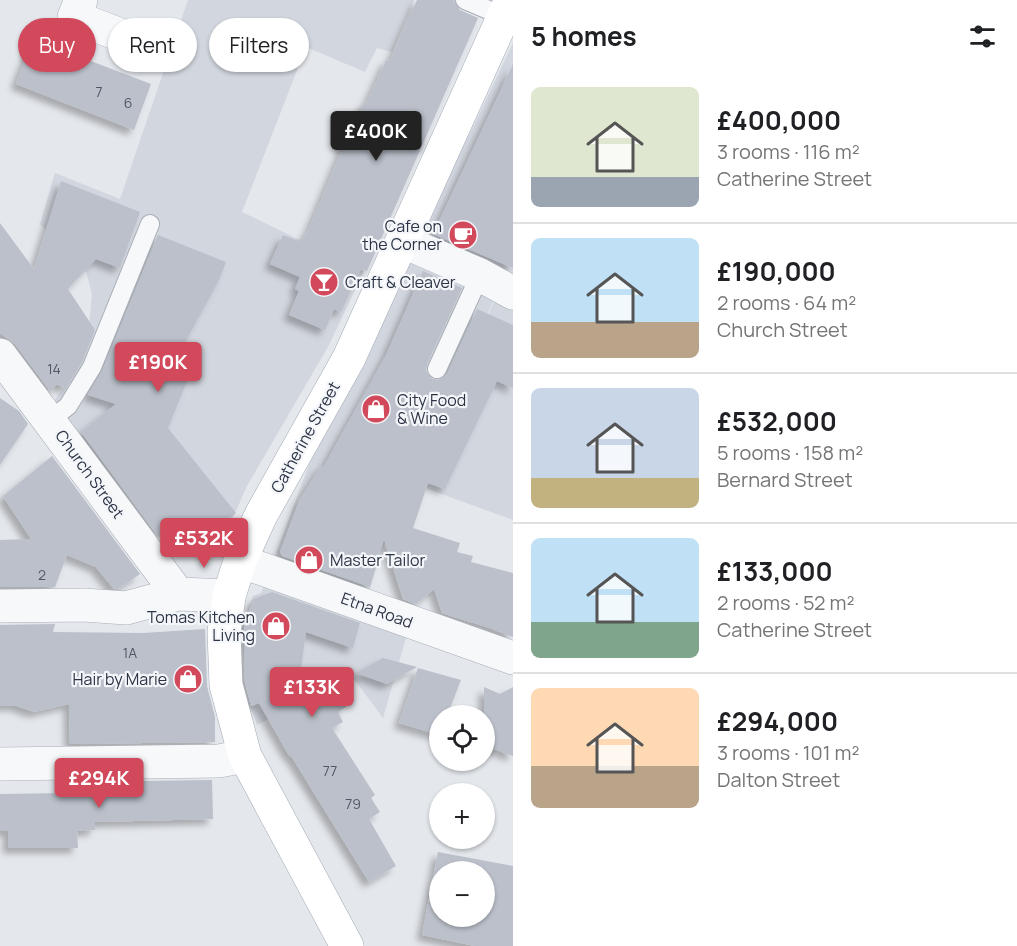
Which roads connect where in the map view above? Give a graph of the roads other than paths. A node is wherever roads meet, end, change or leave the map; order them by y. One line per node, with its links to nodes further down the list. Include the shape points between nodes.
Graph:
1 (81, 0): 4 (street, via 74,16)
2 (465, 0): 3 (lane)
3 (508, 8): 6 (main road, Catherine Street)
4 (108, 30)
5 (150, 224): 11 (lane, via 92,367 68,406)
6 (402, 241): 7 (street); 12 (main road, Catherine Street, via 349,358 261,515)
7 (480, 275): 8 (street); 10 (lane)
8 (513, 293)
9 (0, 355): 11 (street, Church Street)
10 (437, 369)
11 (50, 420): 13 (street, Church Street)
12 (240, 561): 14 (main road, Catherine Street); 16 (street, Etna Road)
13 (178, 594): 14 (street); 15 (street, via 126,608)
14 (229, 596): 17 (main road, Catherine Street, via 224,632 226,685)
15 (0, 606)
16 (513, 658)
17 (245, 756): 18 (street, via 219,761); 19 (main road, Catherine Street)
18 (0, 764)
19 (347, 946)

